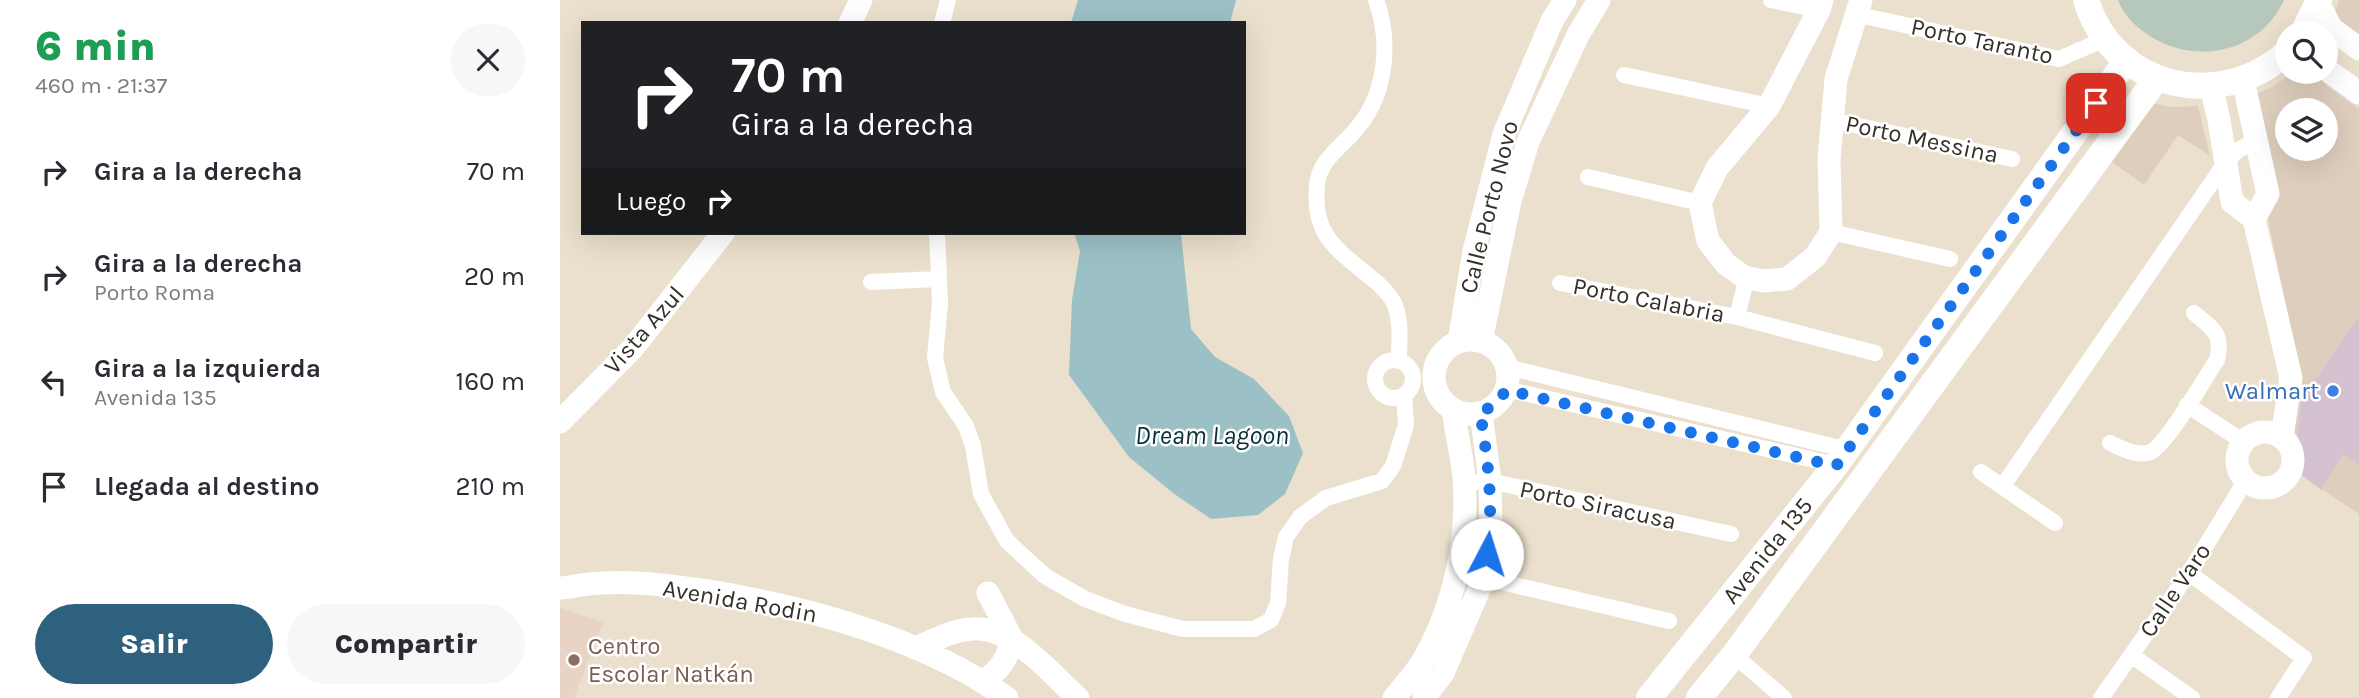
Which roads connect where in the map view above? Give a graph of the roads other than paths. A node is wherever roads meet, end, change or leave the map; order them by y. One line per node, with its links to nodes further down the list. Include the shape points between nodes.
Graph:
1 (861, 0): 11 (street)
2 (948, 0): 12 (street)
3 (1376, 0): 44 (street, via 1385,48 1377,92 1368,114 1325,160 1317,184 1318,222 1330,243 1393,301 1399,318)
4 (1565, 0): 42 (street, Calle Porto Novo, via 1504,134 1474,251)
5 (1599, 0): 42 (street, Calle Porto Novo, via 1528,142)
6 (1771, 0): 9 (street)
7 (2086, 0): 14 (main road)
8 (2318, 1): 13 (main road); 15 (street, via 2331,28)
9 (1821, 5): 24 (street)
10 (1858, 7): 14 (street, Porto Taranto, via 2059,60); 25 (street, via 1836,79)
11 (851, 21)
12 (943, 21)
13 (2309, 21)
14 (2105, 38): 16 (main road)
15 (2359, 48)
16 (2127, 60): 20 (main road); 56 (main road, Avenida 135)
17 (2275, 61): 21 (main road)
18 (1624, 75): 24 (street)
19 (2338, 77): 23 (street)
20 (2157, 78): 22 (main road); 71 (main road, Avenida 135)
21 (2243, 80): 22 (main road); 26 (street)
22 (2211, 86): 28 (street)
23 (2359, 93)
24 (1769, 106): 30 (street, via 1717,168)
25 (1831, 120): 27 (street, Porto Messina); 32 (street)
26 (2256, 141): 28 (street); 31 (street, via 2269,194)
27 (2012, 159)
28 (2225, 162): 31 (street, via 2232,202); 61 (street)
29 (1588, 177): 30 (street)
30 (1700, 203): 36 (street, via 1708,241 1726,264)
31 (2255, 219): 52 (street, via 2291,378)
32 (1831, 232): 35 (street); 36 (street, via 1815,257 1787,279)
33 (721, 235): 50 (street, Vista Azul, via 632,348)
34 (937, 235): 37 (street)
35 (1950, 259)
36 (1747, 277): 41 (street)
37 (939, 279): 38 (street); 46 (street, via 935,358 943,392 966,426 981,494 1007,541 1045,576 1085,599 1183,629 1254,629 1271,620 1278,603 1286,537 1300,516 1326,498 1382,481 1393,466 1406,425)
38 (871, 282)
39 (1560, 283): 41 (street, Porto Calabria)
40 (2194, 313): 47 (street, via 2218,334 2220,346 2217,359)
41 (1737, 317): 43 (street, Porto Calabria)
42 (1470, 342): 45 (street, via 1493,347 1502,356); 48 (street, via 1448,347 1435,367 1437,391)
43 (1875, 353)
44 (1399, 361): 46 (street, via 1413,374 1412,387); 46 (street, via 1381,365 1375,382 1385,397)
45 (1506, 378): 49 (street, via 1500,400); 51 (street); 55 (street)
46 (1404, 396)
47 (2187, 405): 53 (street); 54 (street, via 2165,441 2151,452 2133,453)
48 (1453, 409): 49 (street); 60 (street)
49 (1480, 412): 59 (street)
50 (560, 422)
51 (1798, 438): 55 (street); 56 (street)
52 (2282, 438): 53 (street, via 2262,432); 58 (street, via 2293,457 2287,478 2267,488)
53 (2244, 442): 58 (street, via 2238,461)
54 (2110, 443)
55 (1794, 456): 56 (street)
56 (1842, 458): 78 (main road, Avenida 135)
57 (1981, 471): 61 (street)
58 (2246, 480): 64 (street, Calle Varo)
59 (1489, 481): 60 (street, Porto Siracusa); 63 (street, Porto Siracusa); 65 (street, via 1491,530)
60 (1464, 483): 76 (street, via 1464,531 1442,620 1420,665)
61 (2003, 487): 62 (street)
62 (2055, 523)
63 (1731, 534)
64 (2189, 573): 72 (street, Calle Varo); 83 (street, via 2304,658)
65 (1484, 578): 68 (street); 77 (street, via 1443,673)
66 (560, 588): 70 (street, Avenida Rodin, via 602,583 666,585 734,596 813,612)
67 (988, 593): 69 (street)
68 (1669, 621)
69 (1013, 639): 70 (street, via 971,629); 73 (street, via 1008,658); 75 (street)
70 (915, 648): 73 (street, Avenida Rodin)
71 (1734, 655): 79 (main road, Avenida 135); 80 (street)
72 (2131, 655): 81 (street, Calle Varo); 82 (street)
73 (984, 681): 74 (street, Avenida Rodin)
74 (1007, 698)
75 (1078, 698)
76 (1394, 698)
77 (1424, 698)
78 (1649, 698)
79 (1699, 698)
80 (1784, 698)
81 (2101, 698)
82 (2192, 698)
83 (2278, 698)

